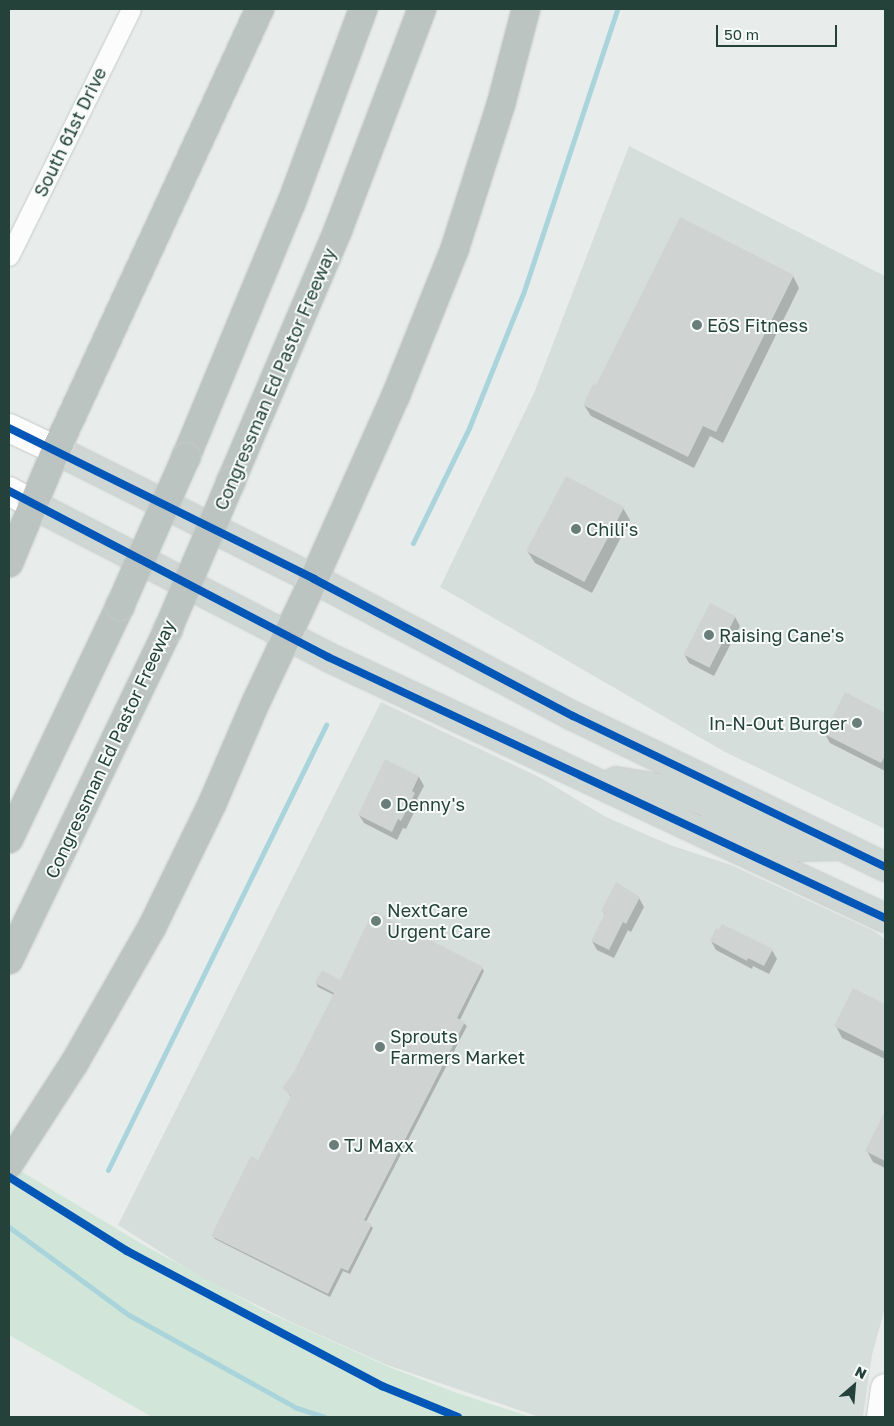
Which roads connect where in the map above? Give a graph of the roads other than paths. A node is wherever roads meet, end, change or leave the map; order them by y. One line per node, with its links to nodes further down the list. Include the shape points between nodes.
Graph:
1 (131, 9): 6 (street, South 61st Drive)
2 (260, 9): 8 (highway)
3 (363, 9): 16 (highway, bridge, via 291,204 186,457 120,606)
4 (422, 9): 20 (highway, Congressman Ed Pastor Freeway, bridge, via 338,230 168,629)
5 (526, 9): 11 (highway, via 501,104 455,248 396,396)
6 (9, 256)
7 (9, 428): 8 (main road)
8 (56, 450): 9 (highway); 11 (main road)
9 (20, 497): 10 (highway); 12 (main road)
10 (9, 563)
11 (314, 579): 12 (highway); 14 (main road, via 573,716)
12 (287, 636): 13 (main road); 21 (highway, via 152,927 75,1062)
13 (587, 778): 14 (main road, via 675,791 712,804 728,806); 15 (main road)
14 (745, 799): 17 (main road)
15 (701, 830): 17 (main road, via 732,824 800,847); 19 (main road)
16 (9, 839)
17 (843, 846): 18 (main road)
18 (885, 867)
19 (885, 918)
20 (9, 960)
21 (9, 1164)
22 (885, 1388): 23 (main road)
23 (881, 1417)

